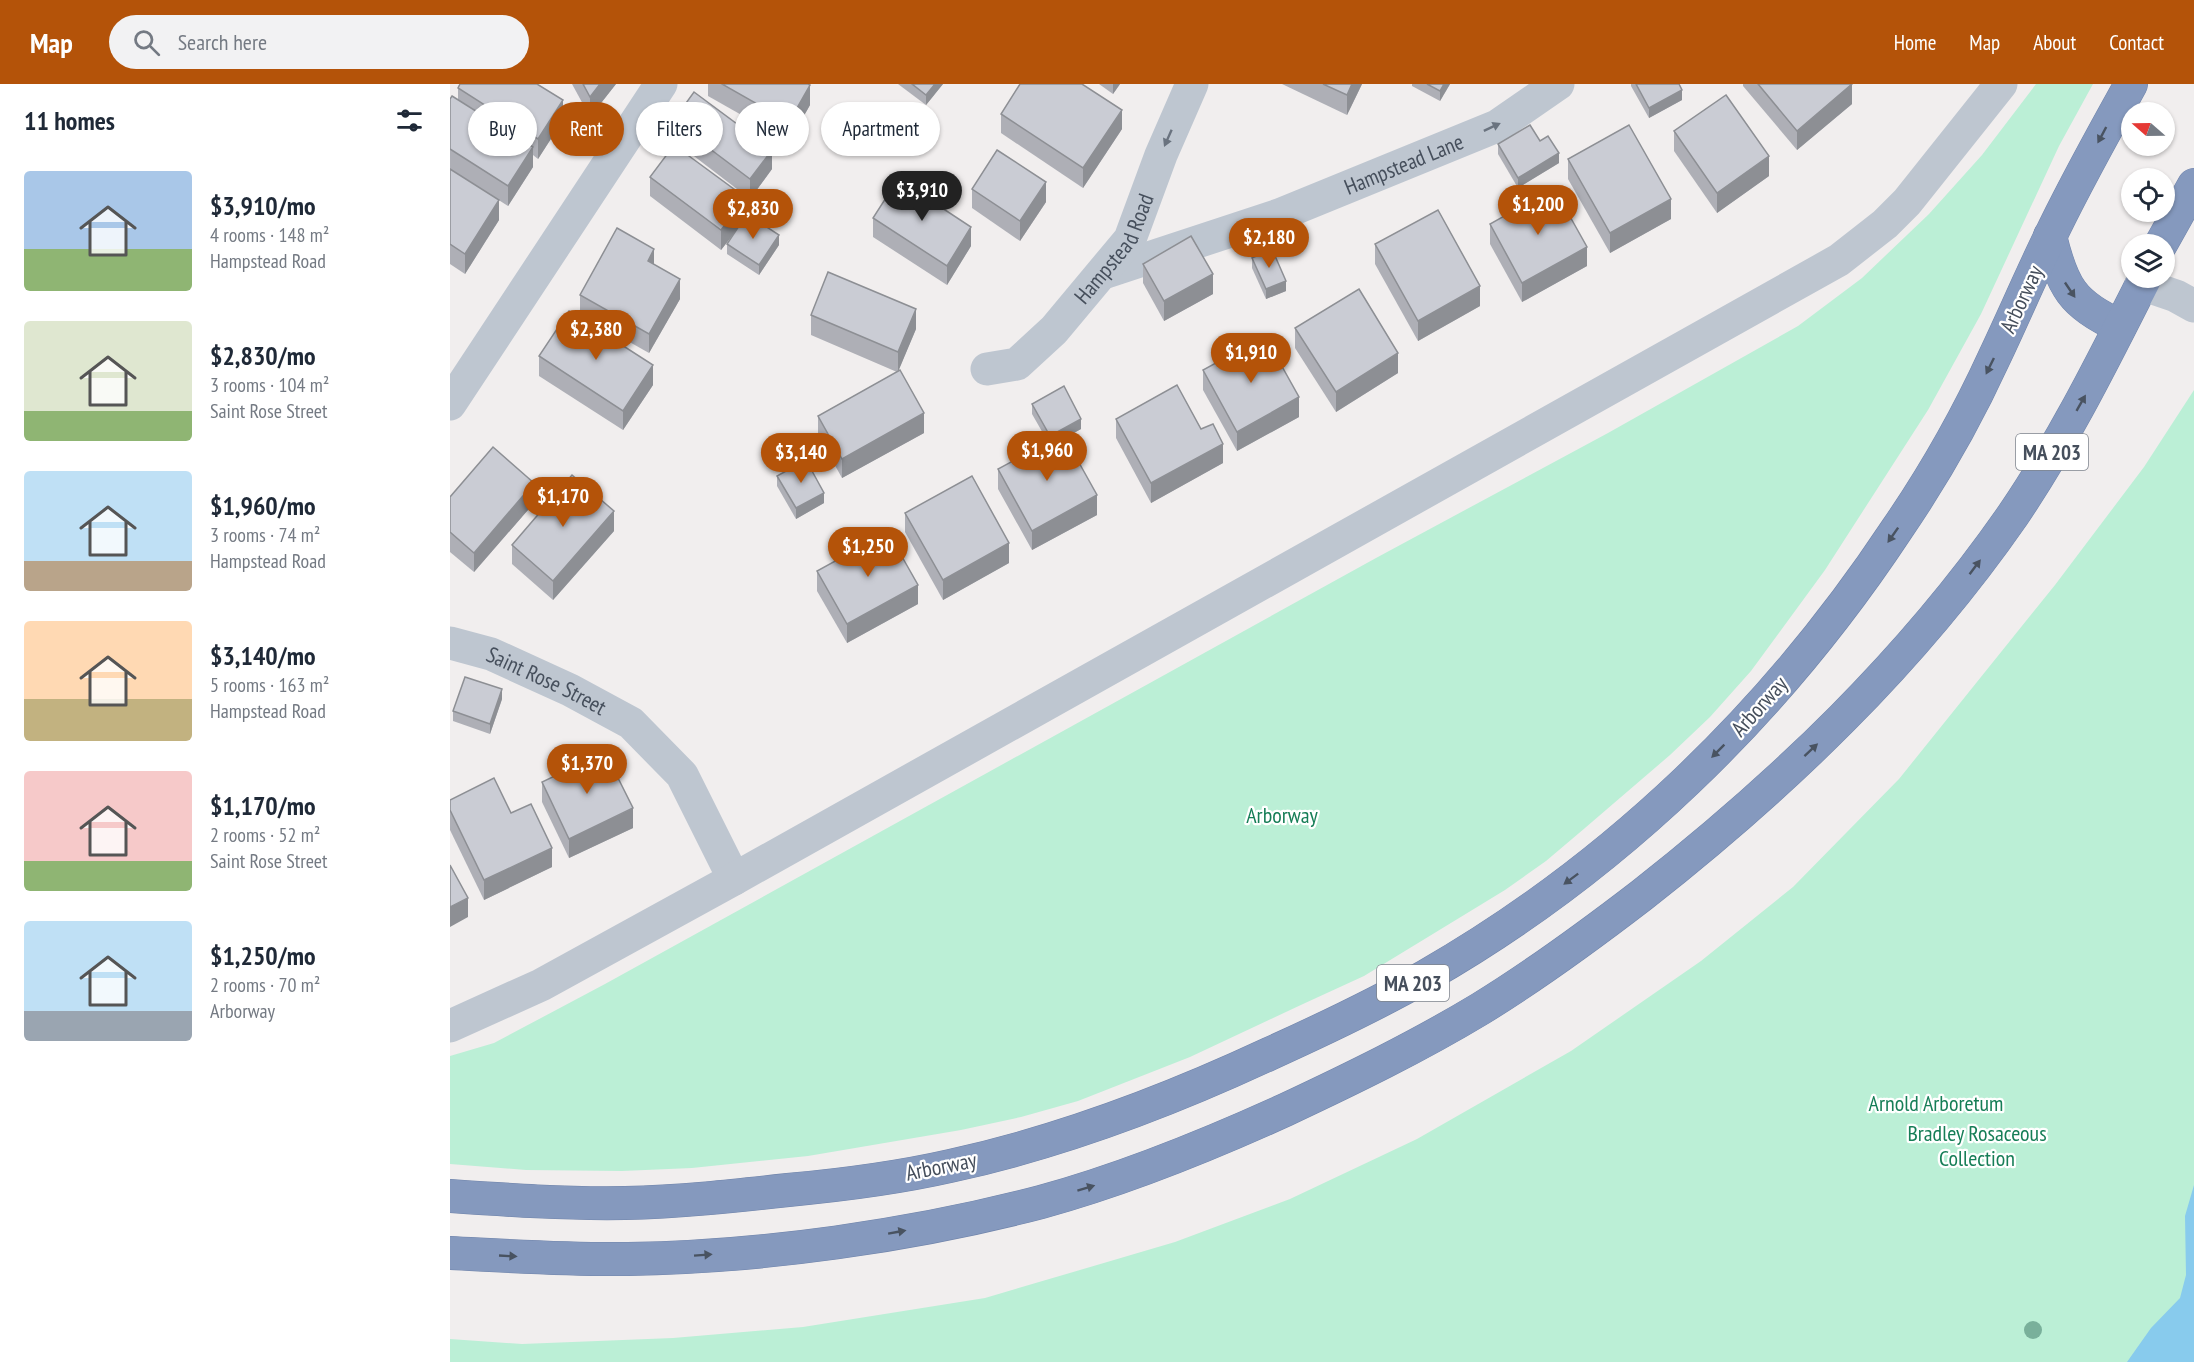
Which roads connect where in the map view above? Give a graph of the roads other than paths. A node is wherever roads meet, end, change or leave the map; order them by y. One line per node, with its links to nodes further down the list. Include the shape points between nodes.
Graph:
1 (661, 84): 15 (street)
2 (1192, 84): 9 (street, Hampstead Road, one-way to 9, via 1130,238)
3 (1558, 84): 9 (street, Hampstead Lane, one-way to 3, via 1279,215 1497,126)
4 (2001, 84): 17 (street, via 1907,202 1839,260)
5 (2131, 84): 8 (highway, Arborway / MA 203, one-way to 8)
6 (2194, 185): 7 (highway)
7 (2167, 234)
8 (2050, 236): 13 (highway, one-way to 13, via 2059,272 2078,301); 19 (highway, Arborway / MA 203, one-way to 19, via 1994,359 1936,468 1856,589 1777,687 1714,755 1607,852 1548,898 1424,978 1288,1046 1157,1103 1019,1150 945,1167 850,1184 702,1199 596,1203)
9 (1103, 273): 14 (street, Hampstead Road, via 1054,330 1017,364)
10 (2140, 288): 13 (highway, MA 203)
11 (2158, 288): 12 (street)
12 (2194, 306)
13 (2120, 327): 20 (highway, MA 203, one-way to 13, via 594,1259 716,1254 863,1237 994,1213 1108,1181 1204,1145 1356,1076 1454,1024 1546,966 1616,915 1750,806 1852,709 1939,613 2014,513 2081,402)
14 (987, 369)
15 (450, 404)
16 (450, 644): 17 (street, Saint Rose Street, via 491,654 631,723 682,775)
17 (734, 879): 18 (street, via 541,985)
18 (450, 1026)
19 (450, 1196)
20 (450, 1253)

